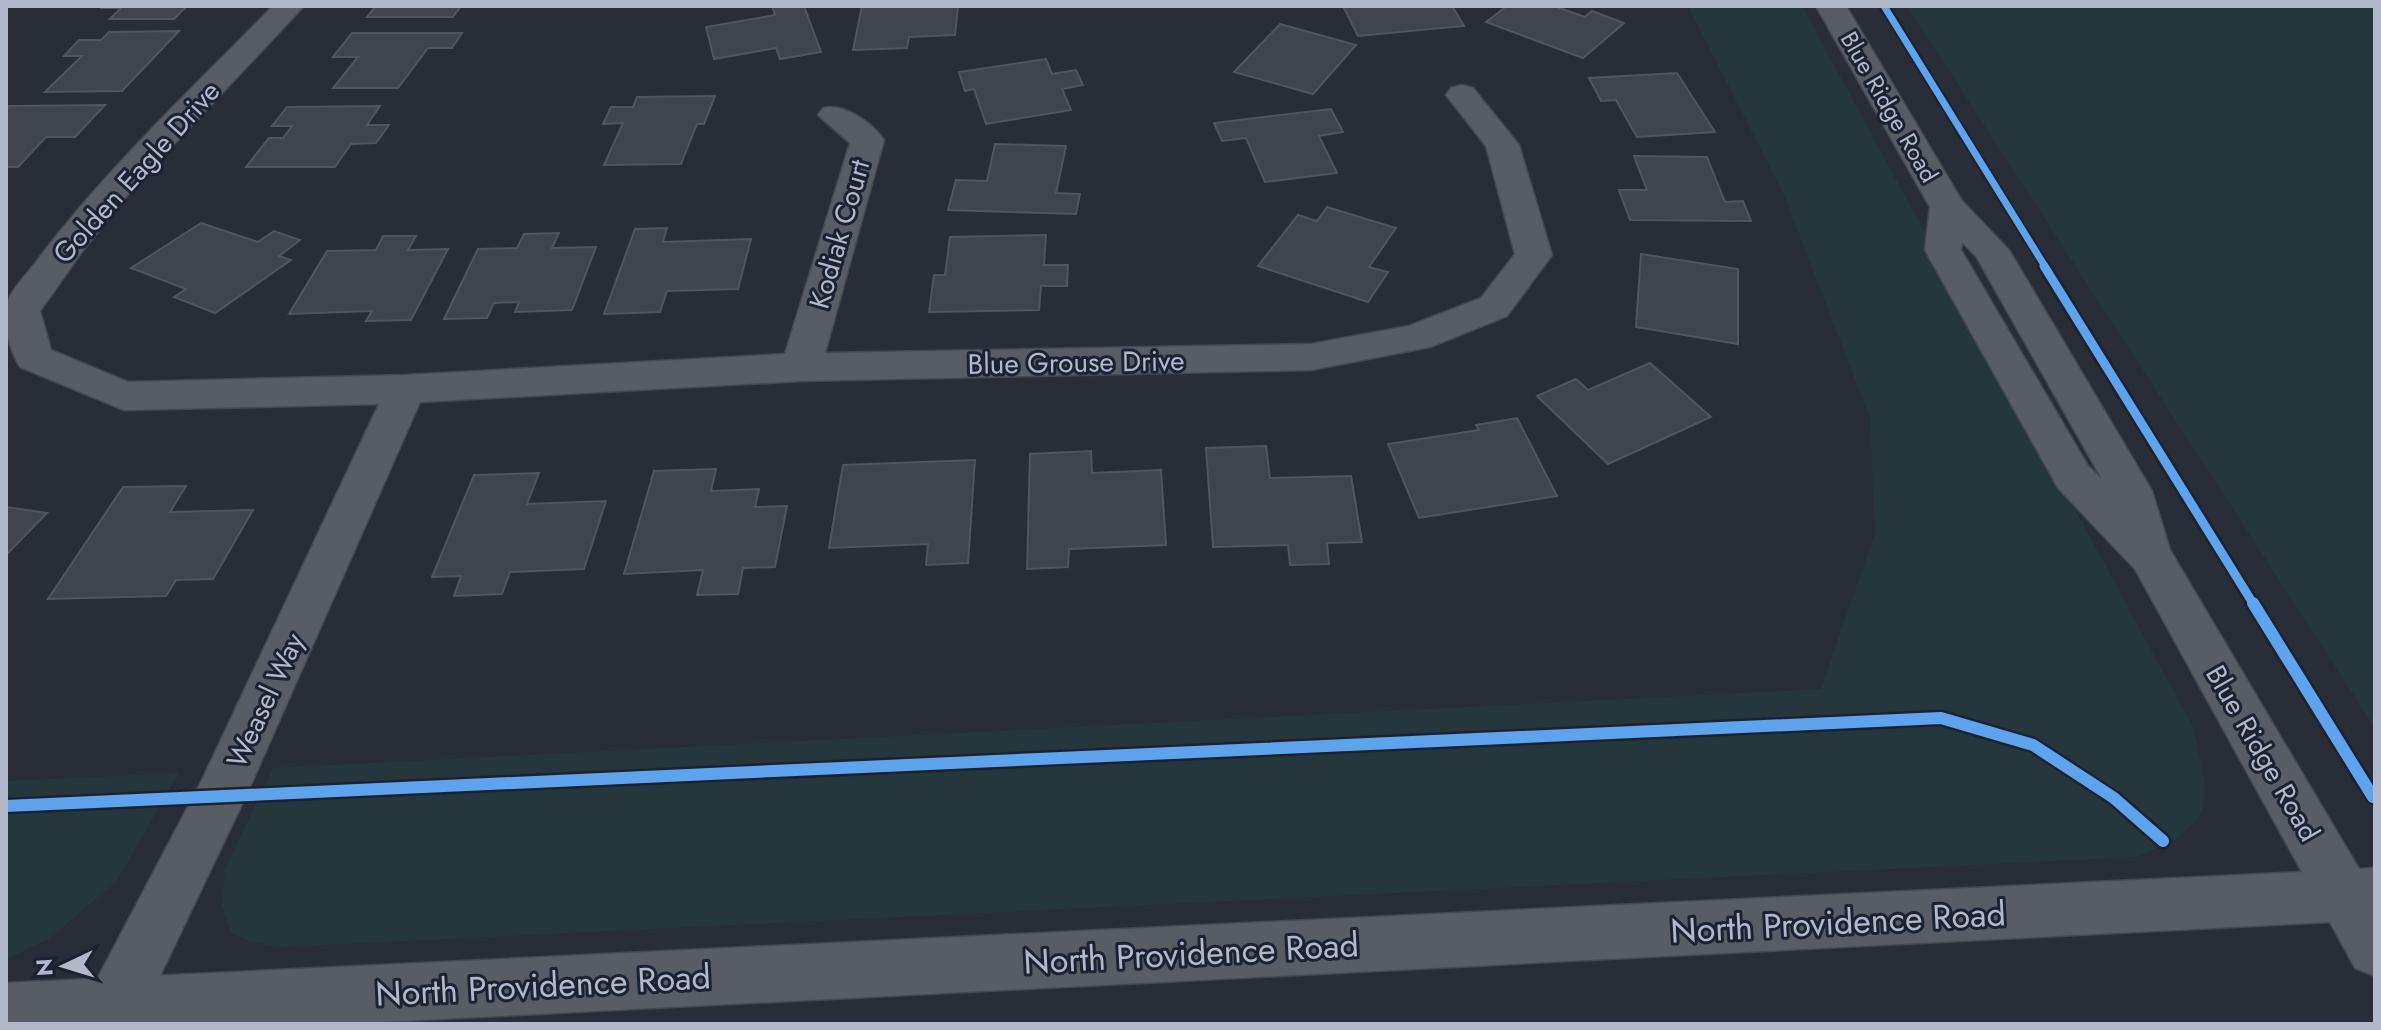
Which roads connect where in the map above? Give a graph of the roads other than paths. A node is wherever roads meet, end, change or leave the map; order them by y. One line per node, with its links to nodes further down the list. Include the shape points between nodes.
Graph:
1 (289, 6): 6 (street, Golden Eagle Drive, via 121,181 62,252 21,310 34,358 124,396)
2 (1831, 6): 7 (street, Blue Ridge Road, via 1948,207 1943,250 2065,464 2151,557)
3 (1462, 95): 5 (street, Blue Grouse Drive, via 1502,145 1534,255 1494,307 1416,338 1311,357)
4 (834, 115): 5 (street, Kodiak Court, via 867,140)
5 (801, 367): 6 (street, Blue Grouse Drive)
6 (406, 389): 9 (street, Weasel Way, via 220,796)
7 (2359, 894): 8 (street, Blue Ridge Road); 9 (street, North Providence Road)
8 (2375, 949)
9 (115, 1006): 10 (street, North Providence Road)
10 (6, 1012)

